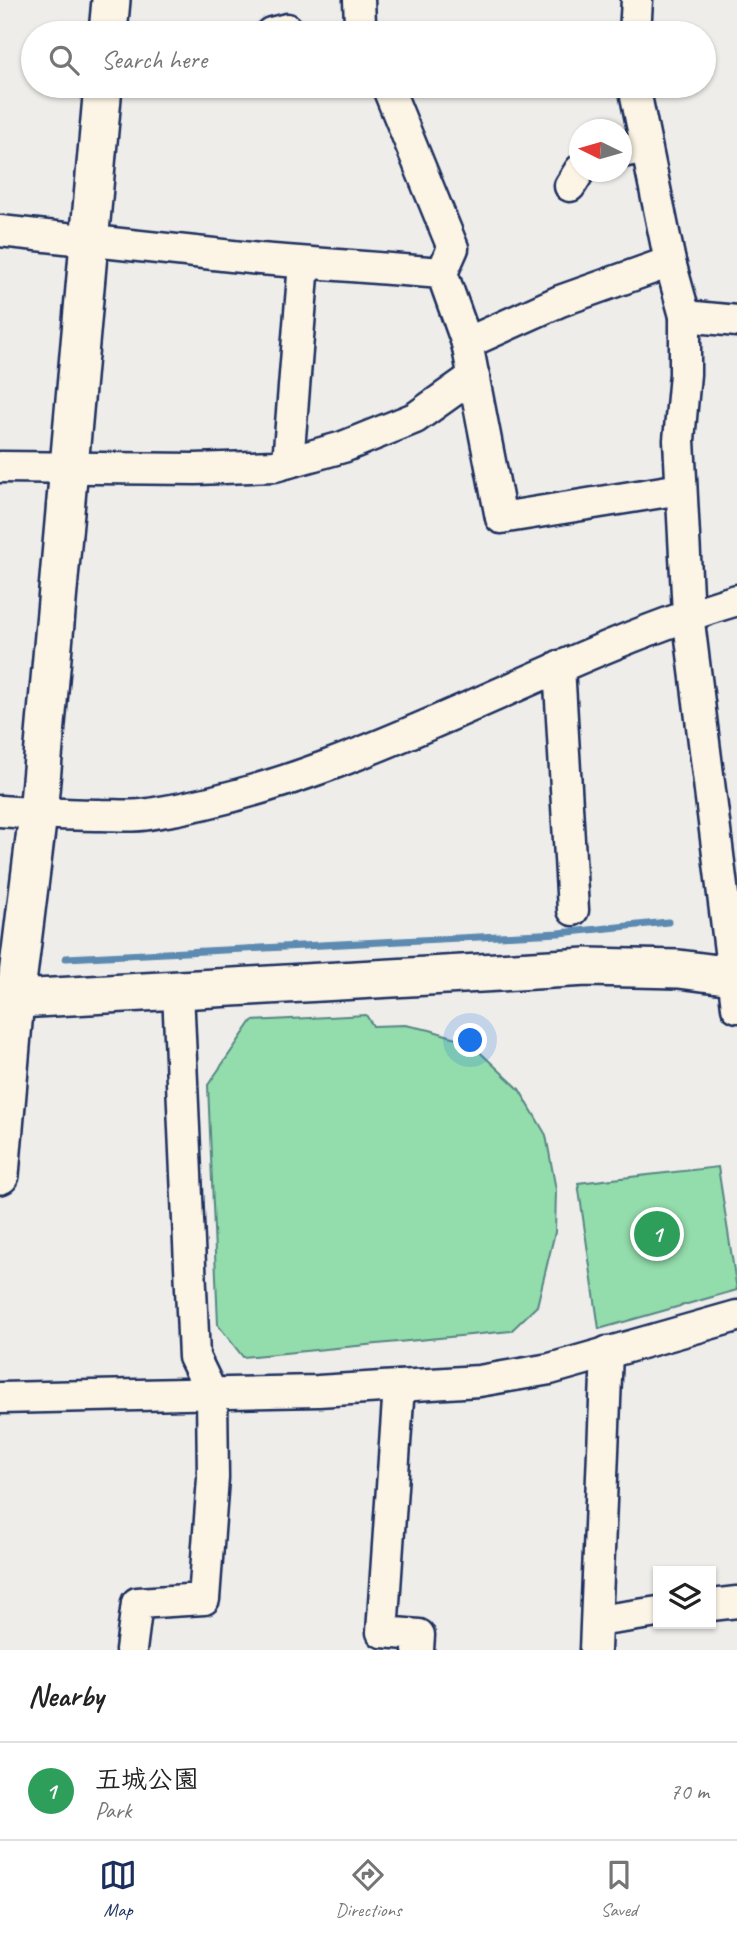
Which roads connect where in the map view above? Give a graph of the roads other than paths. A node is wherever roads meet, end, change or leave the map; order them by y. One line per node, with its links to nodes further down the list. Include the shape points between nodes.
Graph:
1 (111, 0): 4 (street)
2 (359, 0): 5 (street)
3 (637, 0): 6 (street)
4 (109, 21)
5 (360, 21)
6 (636, 21)
7 (102, 98): 12 (street)
8 (392, 98): 15 (street, via 453,248)
9 (634, 98): 10 (street)
10 (634, 150): 13 (street)
11 (0, 231): 12 (street)
12 (89, 241): 14 (street); 22 (street)
13 (670, 262): 16 (street); 18 (street, via 560,301)
14 (304, 263): 15 (street); 20 (street)
15 (442, 273): 18 (street)
16 (685, 316): 17 (street); 23 (street)
17 (737, 321)
18 (467, 343): 19 (street)
19 (474, 376): 20 (street, via 415,418 343,447); 23 (street, via 501,518)
20 (288, 462): 22 (street, via 197,469)
21 (0, 467): 22 (street)
22 (68, 467): 28 (street)
23 (681, 489): 25 (street)
24 (737, 600): 25 (street)
25 (688, 614): 26 (street); 31 (street)
26 (559, 666): 28 (street, via 383,743 247,794 146,815); 29 (street)
27 (0, 811): 28 (street)
28 (38, 814): 32 (street)
29 (573, 910)
30 (178, 991): 31 (street, via 587,967 679,969); 32 (street); 37 (street, via 194,1357)
31 (735, 991)
32 (8, 1000): 33 (street)
33 (0, 1175)
34 (737, 1315): 35 (street)
35 (607, 1352): 36 (street, via 550,1369 479,1381); 42 (street)
36 (399, 1386): 37 (street); 44 (street, via 382,1632 419,1635)
37 (212, 1394): 38 (street); 43 (street, via 213,1478 204,1599 137,1603)
38 (0, 1398)
39 (737, 1601): 40 (street)
40 (716, 1604)
41 (653, 1614): 42 (street)
42 (596, 1636)
43 (131, 1650)
44 (418, 1650)

